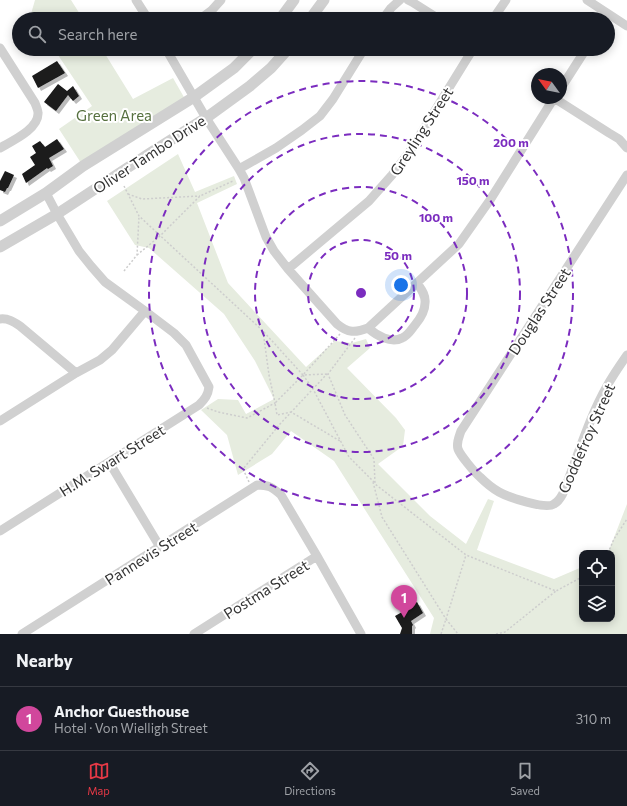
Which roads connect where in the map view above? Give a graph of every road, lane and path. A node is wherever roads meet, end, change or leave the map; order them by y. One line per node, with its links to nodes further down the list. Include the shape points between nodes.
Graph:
1 (136, 0): 9 (street)
2 (221, 0): 10 (street)
3 (294, 0): 11 (street)
4 (324, 0): 12 (street)
5 (400, 0): 13 (street)
6 (408, 0): 14 (street)
7 (506, 0): 15 (street)
8 (586, 0): 16 (street)
9 (144, 12)
10 (209, 12)
11 (285, 12)
12 (315, 12)
13 (388, 12)
14 (428, 12)
15 (498, 12)
16 (601, 12)
17 (615, 21): 18 (street)
18 (627, 26)
19 (0, 48): 31 (street, via 36,103 38,112 37,120 32,127)
20 (170, 56): 27 (street)
21 (246, 56): 27 (street, Oliver Tambo Drive)
22 (282, 56): 30 (street, Oliver Tambo Drive, via 250,86)
23 (360, 56): 33 (street, via 320,116 276,148)
24 (469, 56): 46 (street, Greyling Street, via 410,151 392,175 369,201)
25 (582, 56): 26 (street)
26 (567, 79)
27 (194, 97): 30 (street); 37 (street, Oliver Tambo Drive, via 83,166)
28 (550, 104): 48 (street, via 459,244)
29 (564, 104): 32 (street, via 610,133)
30 (206, 118): 33 (street); 40 (street, Oliver Tambo Drive)
31 (0, 148)
32 (627, 148)
33 (239, 169): 46 (street, via 266,237)
34 (627, 175): 67 (street, Douglas Street, via 461,431 458,441 458,449 466,461 489,486 500,493 537,505 548,506)
35 (233, 181): 39 (path)
36 (124, 186): 38 (path)
37 (46, 193): 40 (street); 42 (street, Oliver Tambo Drive)
38 (128, 194): 39 (path, via 142,199); 41 (path)
39 (200, 196): 43 (path)
40 (57, 214): 44 (street, Oliver Tambo Drive); 49 (street, via 90,266 105,282)
41 (139, 216): 43 (path); 45 (path)
42 (0, 221)
43 (160, 236): 45 (path); 53 (path)
44 (0, 246)
45 (137, 254): 47 (path)
46 (288, 269): 52 (street)
47 (124, 271)
48 (417, 283): 51 (street); 51 (street, via 425,302 418,322 409,333 398,340 391,340)
49 (145, 311): 55 (street, via 112,350); 60 (street, H.M. Swart Street, via 186,345 210,387 205,400)
50 (0, 319): 55 (street, via 4,318 20,326)
51 (365, 329): 52 (street, via 353,332); 56 (path)
52 (343, 330): 57 (path)
53 (263, 331): 57 (path); 59 (path)
54 (627, 355): 67 (street, Goddefroy Street, via 599,402)
55 (76, 373): 62 (street)
56 (328, 374): 57 (path); 58 (path); 65 (path, via 346,415 374,459)
57 (303, 375): 58 (path); 59 (path)
58 (313, 389): 61 (path); 63 (path)
59 (275, 403): 60 (path, via 247,418); 61 (path, via 277,415)
60 (199, 405): 64 (street, H.M. Swart Street)
61 (291, 412): 63 (path); 66 (path, via 243,469)
62 (0, 421)
63 (340, 441): 65 (path, via 349,456)
64 (109, 462): 69 (street, H.M. Swart Street); 70 (street)
65 (374, 483): 72 (path); 76 (path, via 382,517)
66 (252, 489): 70 (street, Pannevis Street); 73 (street, Pannevis Street, via 258,485 267,485 281,495)
67 (559, 501)
68 (627, 519): 71 (path)
69 (0, 531)
70 (160, 547): 77 (street, Pannevis Street)
71 (609, 550)
72 (466, 555): 75 (path); 76 (path)
73 (317, 556): 78 (street, Postma Street); 79 (street)
74 (579, 579): 75 (path)
75 (556, 591): 82 (path, via 505,632)
76 (446, 619): 80 (path); 81 (path)
77 (22, 634)
78 (194, 634)
79 (361, 634)
80 (441, 634)
81 (458, 634)
82 (496, 634)

